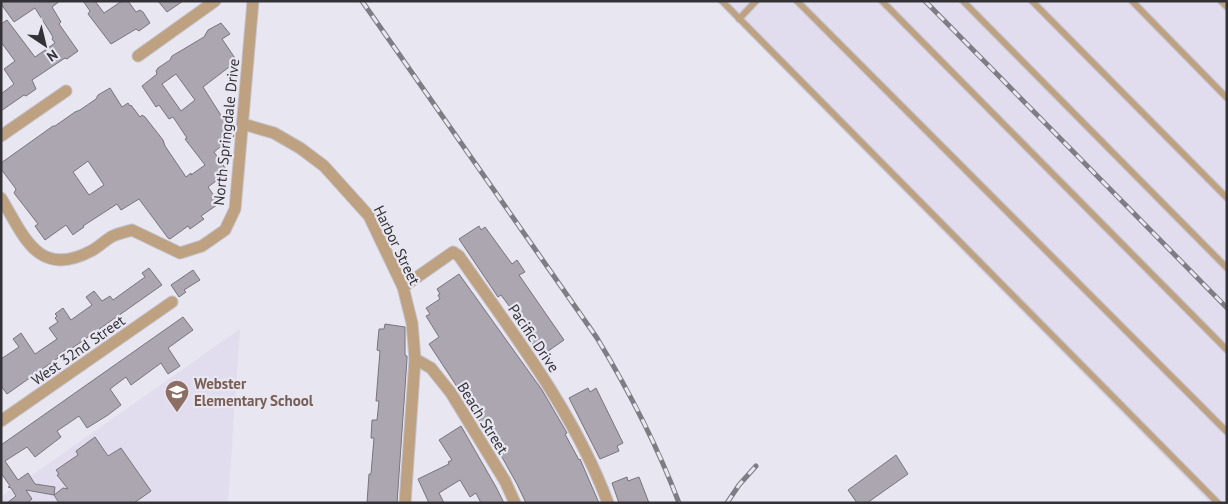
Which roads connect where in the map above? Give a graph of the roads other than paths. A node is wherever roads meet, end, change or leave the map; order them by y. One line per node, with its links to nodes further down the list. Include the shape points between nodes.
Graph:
1 (215, 1): 13 (street)
2 (253, 1): 16 (street, North Springdale Drive)
3 (722, 1): 12 (lane)
4 (756, 1): 12 (lane)
5 (797, 1): 26 (lane)
6 (882, 1): 23 (lane)
7 (963, 1): 20 (lane)
8 (1032, 1): 19 (lane)
9 (1132, 1): 15 (lane)
10 (1221, 1): 11 (lane)
11 (1227, 7)
12 (739, 19): 30 (lane)
13 (138, 56)
14 (66, 91): 17 (street)
15 (1227, 98)
16 (243, 124): 18 (street, North Springdale Drive, via 235,209 225,230 202,246 187,251 180,253 132,230 114,236 74,259 49,259 31,247); 21 (street, Harbor Street, via 274,134 324,166 369,216)
17 (1, 136)
18 (1, 198)
19 (1227, 198)
20 (1227, 268)
21 (404, 287): 24 (street, Harbor Street, via 412,323); 29 (street, Pacific Drive, via 453,252 460,256 566,413)
22 (172, 302): 25 (street, West 32nd Street)
23 (1227, 350)
24 (414, 359): 27 (street, Harbor Street); 28 (street, Beach Street, via 431,368 451,393)
25 (1, 421)
26 (1227, 432)
27 (404, 503)
28 (515, 503)
29 (608, 503)
30 (1218, 503)

